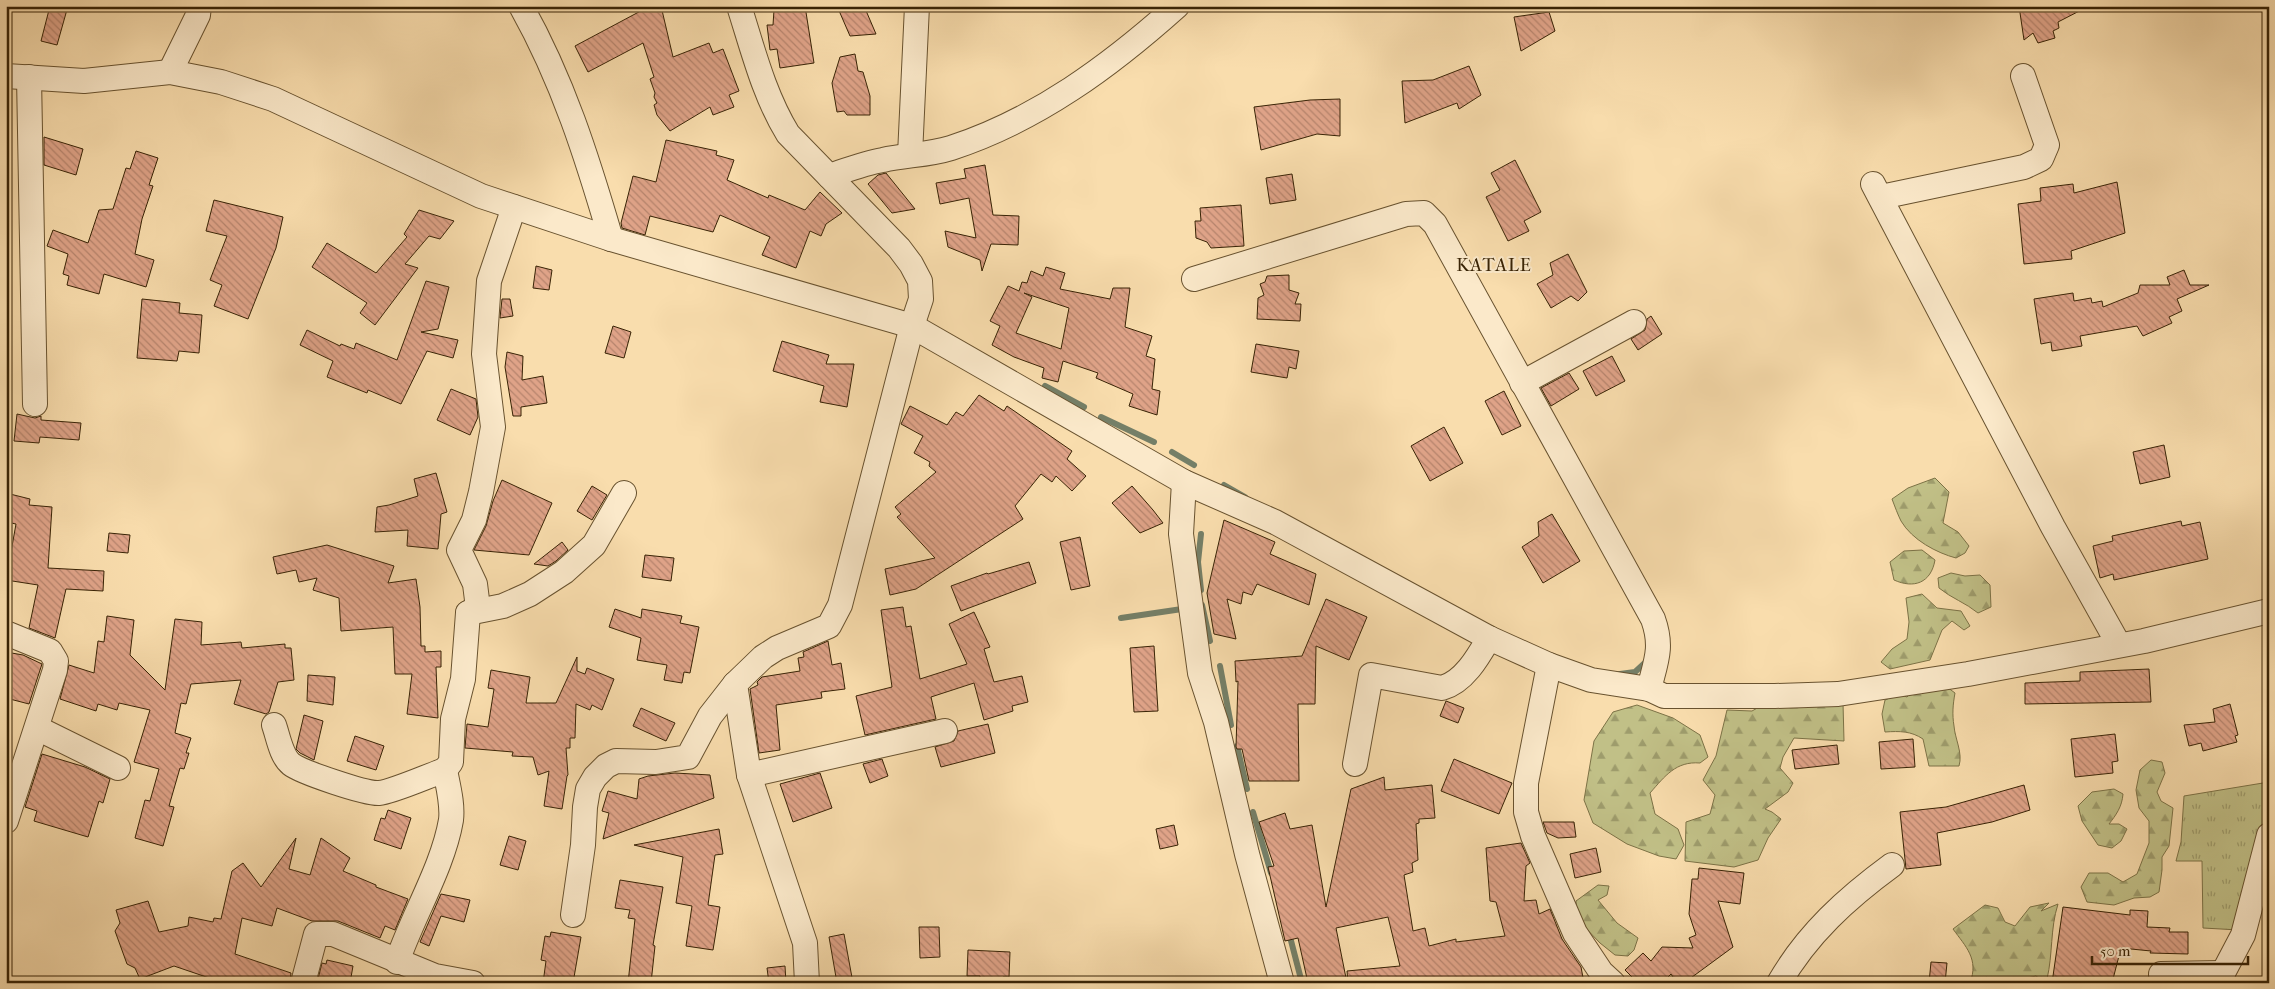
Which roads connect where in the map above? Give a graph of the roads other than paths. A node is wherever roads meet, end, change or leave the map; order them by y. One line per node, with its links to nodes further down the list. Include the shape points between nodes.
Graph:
1 (199, 6): 6 (street, via 198,15)
2 (521, 6): 12 (street, via 557,77 581,139)
3 (739, 6): 10 (street, via 776,114 788,134)
4 (917, 6): 9 (street)
5 (1177, 6): 9 (street, via 1093,74 1033,112 997,131 948,149)
6 (170, 72): 7 (street, via 84,81); 11 (street, via 221,82 273,99 481,196)
7 (18, 76): 17 (street)
8 (2023, 76): 24 (street, via 2046,145 2041,159 2024,166 1877,190 2053,527)
9 (910, 156): 10 (street)
10 (829, 176): 15 (street, via 899,248 916,272 922,299)
11 (514, 207): 12 (street); 21 (street, via 489,281 484,354 493,427 482,492 474,520 459,550 475,584 478,608)
12 (611, 239): 15 (street)
13 (1194, 279): 16 (street, via 1406,214 1424,213 1434,224)
14 (1634, 322): 16 (street)
15 (912, 326): 18 (street); 26 (street, via 840,605 829,626 776,648)
16 (1522, 383): 27 (street, via 1653,619 1659,636 1659,650)
17 (35, 404)
18 (1184, 482): 23 (street, via 1274,522); 45 (street, via 1181,534 1200,673 1216,722)
19 (624, 493): 21 (street, via 594,545 564,572 512,602)
20 (2269, 611): 24 (street)
21 (468, 613): 33 (street, via 463,679 453,719 451,762)
22 (6, 633): 29 (street, via 50,651 56,661)
23 (1489, 638): 25 (street); 31 (street, via 1475,662 1452,686 1442,688 1371,675)
24 (2119, 645): 27 (street, via 1968,674 1838,694 1664,696)
25 (1548, 665): 27 (street, via 1591,680); 46 (street, via 1526,783 1526,812 1533,836 1575,933 1601,972)
26 (735, 684): 34 (street); 38 (street, via 710,716 688,757 656,762 616,761 595,777 588,789 585,807)
27 (1649, 689)
28 (274, 725): 33 (street, via 290,763 363,790 380,793)
29 (37, 728): 32 (street); 35 (street)
30 (945, 732): 34 (street)
31 (1355, 764)
32 (118, 768)
33 (445, 770): 39 (street, via 451,818 444,848)
34 (749, 775): 44 (street, via 805,943)
35 (6, 821)
36 (2269, 835): 41 (street, via 2243,935)
37 (1892, 865): 47 (street, via 1856,891 1822,923 1790,963)
38 (573, 915)
39 (398, 962): 42 (street, via 333,934 316,934); 43 (street, via 435,976)
40 (2161, 974): 41 (street)
41 (2222, 978)
42 (303, 983)
43 (473, 983)
44 (807, 983)
45 (1282, 983)
46 (1613, 983)
47 (1779, 983)

